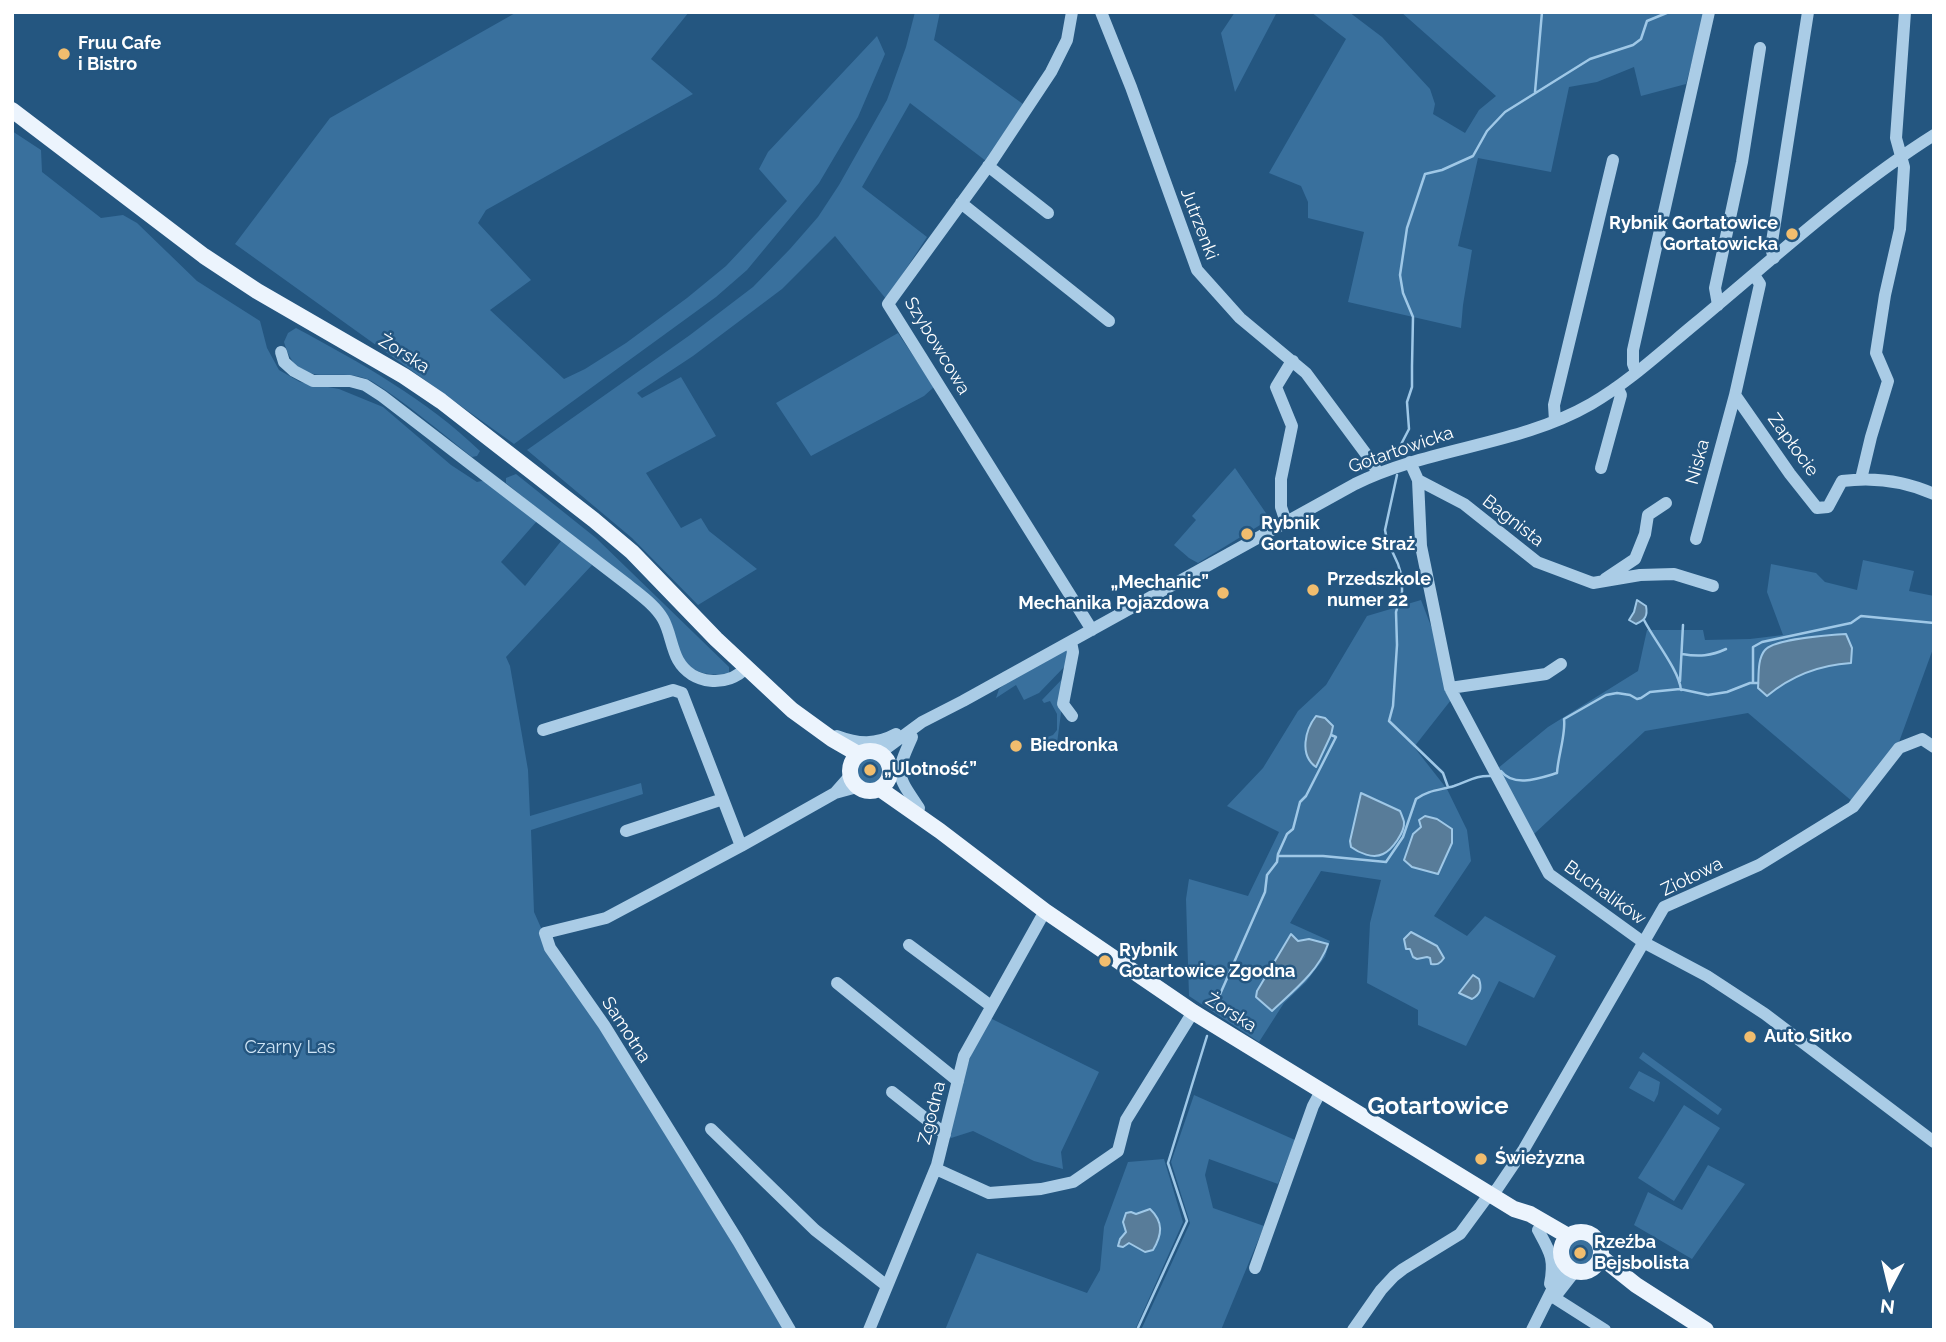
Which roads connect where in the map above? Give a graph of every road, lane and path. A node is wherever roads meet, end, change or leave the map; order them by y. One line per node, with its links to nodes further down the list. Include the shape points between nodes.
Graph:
1 (1072, 12): 11 (street, Szybowcowa, via 1067,40 1051,72)
2 (1101, 12): 19 (street, Jutrzenki, via 1197,270 1240,318)
3 (1709, 12): 20 (street, via 1633,350)
4 (1808, 12): 14 (street, via 1771,248)
5 (1905, 12): 9 (street, via 1896,138)
6 (1760, 48): 16 (street, via 1715,288)
7 (12, 110): 38 (main road, Żorska, via 236,278 441,401 632,552)
8 (1934, 135): 9 (street, Gotartowicka)
9 (1901, 157): 14 (street, Gotartowicka); 27 (street, via 1900,229 1876,353 1888,381)
10 (1613, 160): 23 (street, via 1554,405)
11 (988, 166): 12 (street, Szybowcowa); 13 (street)
12 (961, 203): 17 (street); 35 (street, Szybowcowa, via 888,304)
13 (1048, 213)
14 (1774, 258): 15 (street, Gotartowicka)
15 (1754, 275): 16 (street, Gotartowicka); 22 (street, via 1760,284)
16 (1718, 305): 20 (street, Gotartowicka)
17 (1110, 321)
18 (281, 352): 38 (street, via 284,362 313,381 350,381 372,389 545,521 653,607 664,620 677,659 691,674 722,681)
19 (1293, 361): 26 (street, Jutrzenki); 31 (street, via 1276,387 1292,426 1281,479)
20 (1636, 372): 21 (street, Gotartowicka)
21 (1616, 387): 23 (street, Gotartowicka); 25 (street, via 1621,395)
22 (1735, 395): 27 (street, Zapłocie, via 1817,508 1828,507 1842,481); 32 (street, Niska)
23 (1555, 421): 24 (street, Gotartowicka)
24 (1409, 462): 26 (street, Gotartowicka); 28 (street, Buchalików)
25 (1601, 468)
26 (1378, 473): 31 (street, Gotartowicka)
27 (1861, 479): 29 (street, via 1904,482)
28 (1418, 480): 33 (street, Bagnista, via 1464,504 1537,562 1593,583); 39 (street, Buchalików, via 1421,547)
29 (1934, 494)
30 (1666, 503): 33 (street, via 1648,514 1635,559)
31 (1286, 522): 35 (street, Gotartowicka)
32 (1696, 539)
33 (1602, 581): 34 (street, Bagnista, via 1674,574)
34 (1713, 586)
35 (1092, 630): 36 (street, Gotartowicka)
36 (1071, 642): 41 (street, via 1063,704); 44 (street, Gotartowicka)
37 (1561, 664): 39 (street, via 1546,674)
38 (747, 667): 40 (main road, Żorska)
39 (1450, 688): 54 (street, Buchalików, via 1549,874)
40 (779, 698): 42 (main road, Żorska); 46 (main road, Żorska)
41 (1072, 716)
42 (814, 727): 44 (street, via 867,743); 46 (main road, Żorska)
43 (543, 730): 48 (street, via 674,690 682,693)
44 (912, 732): 47 (street, Gotartowicka); 49 (street, via 899,773)
45 (1934, 747): 54 (street, Ziołowa, via 1922,739 1899,748 1853,807 1759,865 1664,907)
46 (854, 771): 47 (main road, via 869,751); 47 (main road, via 870,792); 52 (street, Samotna, via 835,793)
47 (884, 771): 49 (main road, Żorska); 51 (main road, Żorska)
48 (723, 799): 50 (street); 52 (street)
49 (919, 808): 51 (main road, Żorska)
50 (626, 831)
51 (940, 831): 53 (main road, Żorska)
52 (741, 846): 74 (street, Samotna, via 606,918 545,933 550,948 604,1026)
53 (1045, 911): 57 (street, Zgodna); 58 (main road, Żorska)
54 (1643, 942): 64 (street, Buchalików, via 1765,1014); 66 (street, Ziołowa, via 1524,1149)
55 (909, 945): 57 (street)
56 (837, 983): 59 (street)
57 (991, 1006): 59 (street, Zgodna, via 964,1056)
58 (1194, 1012): 60 (main road, Żorska); 65 (street, via 1126,1120 1118,1151 1073,1182 989,1193)
59 (958, 1081): 63 (street, Zgodna)
60 (1321, 1091): 66 (main road, Żorska); 70 (street)
61 (892, 1092): 63 (street)
62 (710, 1129): 72 (street, via 816,1230)
63 (945, 1134): 65 (street, Zgodna)
64 (1934, 1142)
65 (936, 1169): 72 (street, Zgodna)
66 (1491, 1195): 67 (main road, Żorska); 76 (street, Ziołowa, via 1460,1234 1394,1276)
67 (1514, 1209): 68 (main road, Żorska); 68 (main road, Żorska, via 1530,1214)
68 (1553, 1239): 69 (main road, via 1580,1231 1592,1234 1601,1244); 71 (main road); 73 (street)
69 (1598, 1262): 71 (main road, via 1585,1272); 79 (main road, via 1622,1272)
70 (1255, 1268)
71 (1570, 1268): 73 (street)
72 (887, 1286): 75 (street, Zgodna)
73 (1552, 1296): 77 (street); 78 (street)
74 (790, 1330)
75 (869, 1330)
76 (1353, 1330)
77 (1533, 1330)
78 (1605, 1330)
79 (1706, 1330)

